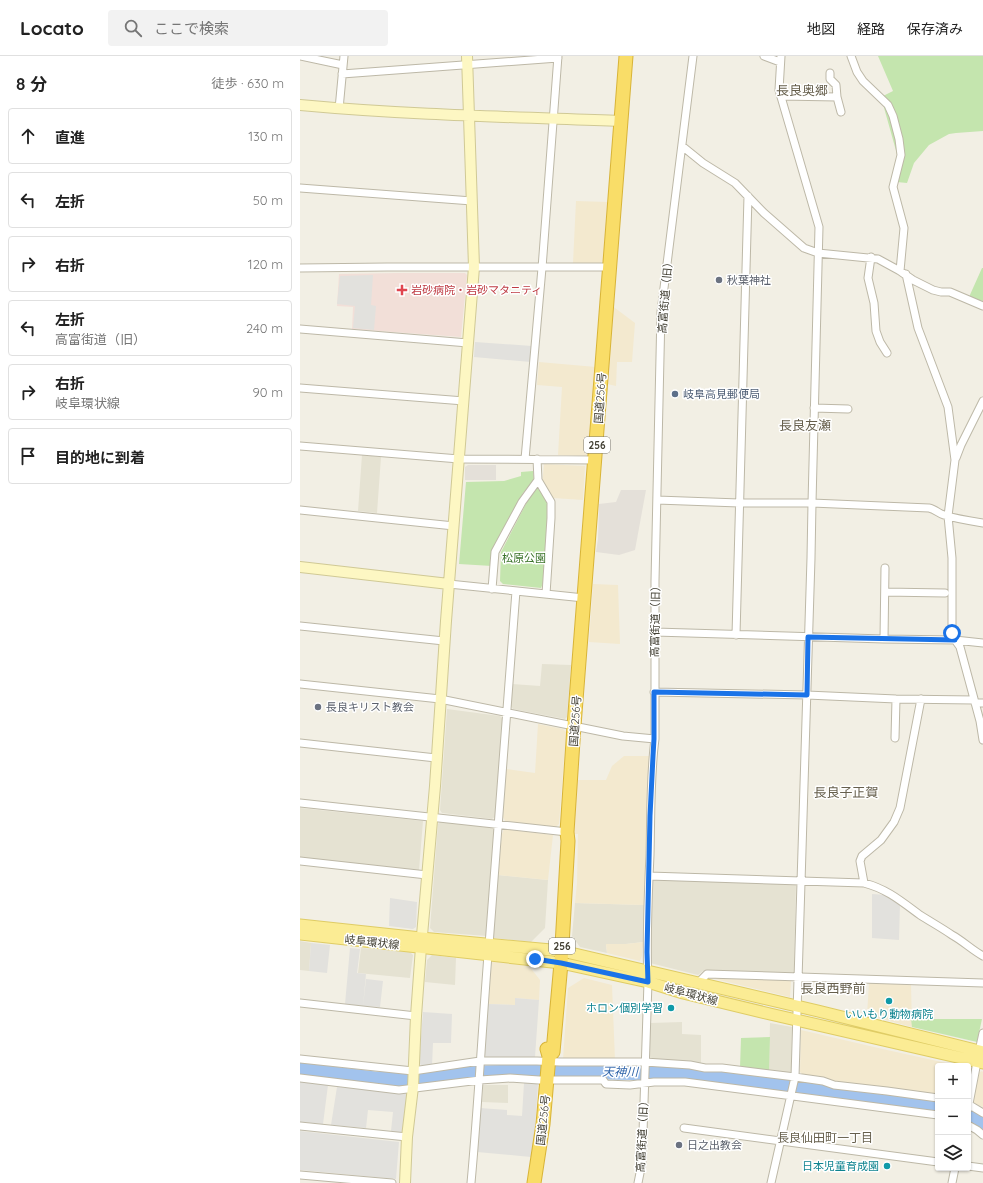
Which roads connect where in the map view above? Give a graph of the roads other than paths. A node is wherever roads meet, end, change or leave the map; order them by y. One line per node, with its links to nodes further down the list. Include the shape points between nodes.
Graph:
1 (300, 56): 10 (street)
2 (344, 56): 10 (street)
3 (626, 56): 20 (highway, 国道256号 / 256)
4 (693, 56): 21 (street, 高富街道（旧）)
5 (764, 56): 8 (street)
6 (851, 56): 31 (street, via 863,81 888,105 899,139 901,155 893,187 904,228)
7 (558, 57): 9 (street); 19 (street)
8 (780, 59): 13 (street)
9 (467, 60): 12 (street); 18 (street)
10 (343, 65): 12 (street)
11 (830, 73): 14 (street, via 830,79 836,85)
12 (342, 74): 16 (street)
13 (781, 96): 14 (street); 25 (street, via 819,227)
14 (837, 97): 17 (street)
15 (300, 105): 16 (street)
16 (339, 109): 18 (street)
17 (841, 112)
18 (469, 115): 19 (street); 24 (street)
19 (553, 118): 20 (street); 29 (street)
20 (621, 121): 30 (highway, 国道256号 / 256)
21 (682, 146): 23 (street, via 735,183); 48 (street, 高富街道（旧）, via 661,312)
22 (300, 188): 24 (street)
23 (748, 196): 25 (street, via 804,248); 49 (street)
24 (472, 201): 28 (street)
25 (818, 253): 26 (street); 39 (street)
26 (871, 257): 31 (street); 35 (street, via 868,278 874,303 876,331)
27 (300, 268): 28 (street)
28 (474, 268): 29 (street); 34 (street)
29 (542, 268): 30 (street); 43 (street)
30 (610, 268): 45 (highway, 国道256号 / 256)
31 (903, 273): 32 (street, via 933,290 950,292); 46 (street, via 918,328 948,407)
32 (983, 306)
33 (300, 329): 34 (street)
34 (468, 343): 37 (street)
35 (887, 353)
36 (300, 388): 37 (street)
37 (464, 401): 42 (street)
38 (983, 401): 46 (street)
39 (814, 408): 40 (street); 50 (street)
40 (848, 409)
41 (300, 446): 42 (street)
42 (459, 459): 43 (street); 54 (street)
43 (525, 459): 44 (street)
44 (537, 459): 45 (street); 47 (street)
45 (596, 460): 63 (highway, 国道256号 / 256)
46 (955, 460): 52 (street)
47 (538, 480): 58 (street, via 522,502 495,552); 62 (street, via 551,502)
48 (657, 500): 49 (street); 65 (street, 高富街道（旧）)
49 (739, 503): 50 (street); 66 (street)
50 (812, 503): 52 (street, via 929,508); 67 (street)
51 (300, 510): 54 (street)
52 (948, 516): 53 (street); 69 (street, via 952,558 952,633)
53 (983, 523)
54 (454, 526): 57 (street)
55 (300, 567): 57 (street)
56 (885, 568): 60 (street)
57 (449, 584): 58 (street); 70 (street)
58 (492, 589): 59 (street)
59 (516, 591): 62 (street); 80 (street)
60 (885, 592): 61 (street); 68 (street)
61 (945, 593)
62 (546, 594): 63 (street)
63 (584, 598): 81 (highway, 国道256号 / 256)
64 (300, 626): 70 (street)
65 (655, 632): 66 (street); 73 (street, 高富街道（旧）)
66 (736, 635): 67 (street)
67 (808, 637): 68 (street); 74 (street)
68 (884, 639): 69 (street)
69 (955, 640): 71 (street); 78 (street, via 960,646)
70 (444, 641): 75 (street)
71 (983, 642)
72 (300, 684): 75 (street)
73 (654, 692): 74 (street); 83 (street, 高富街道（旧）)
74 (807, 695): 76 (street); 94 (street)
75 (440, 699): 80 (street); 86 (street)
76 (896, 699): 77 (street); 82 (street)
77 (921, 699): 78 (street); 95 (street, via 900,808 881,840 862,856 860,861)
78 (974, 701): 79 (street); 84 (street)
79 (983, 703)
80 (507, 712): 81 (street); 89 (street)
81 (574, 726): 83 (street, via 623,736); 90 (highway, 国道256号 / 256)
82 (895, 738)
83 (654, 739): 93 (street, 高富街道（旧）)
84 (983, 740)
85 (300, 743): 86 (street)
86 (436, 758): 88 (street)
87 (300, 803): 88 (street)
88 (432, 817): 89 (street); 92 (street)
89 (499, 825): 90 (street); 99 (street)
90 (566, 834): 100 (highway, 国道256号 / 256, via 568,841)
91 (300, 861): 92 (street)
92 (427, 875): 98 (street)
93 (649, 876): 94 (street); 102 (street, 高富街道（旧）)
94 (801, 882): 95 (street); 103 (street)
95 (864, 883): 101 (street, via 884,890)
96 (300, 925): 98 (main road, 岐阜環状線)
97 (300, 934): 98 (main road, 岐阜環状線)
98 (421, 943): 99 (main road, 岐阜環状線); 109 (street)
99 (489, 950): 100 (main road, 岐阜環状線); 114 (street)
100 (557, 956): 102 (main road, 岐阜環状線); 104 (main road, 岐阜環状線); 116 (highway, 国道256号 / 256, via 553,1052)
101 (983, 956)
102 (647, 971): 104 (street, 高富街道（旧）); 105 (main road, 岐阜環状線)
103 (797, 977): 105 (street, via 707,974); 106 (street); 108 (street)
104 (648, 982): 110 (main road, 岐阜環状線, via 683,993); 115 (street, 高富街道（旧）)
105 (698, 983): 108 (main road, 岐阜環状線)
106 (983, 983)
107 (300, 1003): 109 (street)
108 (797, 1006): 110 (street); 112 (main road, 岐阜環状線)
109 (416, 1016): 117 (street)
110 (797, 1020): 112 (main road, 岐阜環状線); 118 (street)
111 (983, 1032): 112 (street)
112 (980, 1057): 125 (street)
113 (300, 1058): 117 (street)
114 (480, 1062): 116 (street); 117 (street); 120 (street)
115 (645, 1062): 116 (street); 118 (street); 121 (street, 高富街道（旧）)
116 (548, 1068): 120 (street, via 510,1078); 121 (street, via 575,1080 603,1080 606,1084 630,1085); 143 (highway, 国道256号 / 256, via 544,1124)
117 (413, 1072): 122 (street)
118 (795, 1077): 123 (street); 124 (street, via 834,1085)
119 (300, 1078): 122 (street, via 399,1090)
120 (480, 1080): 122 (street); 142 (street)
121 (645, 1081): 123 (street, via 685,1082); 144 (street, 高富街道（旧）, via 642,1164)
122 (412, 1088): 133 (street)
123 (791, 1094): 128 (street); 134 (street)
124 (935, 1098)
125 (970, 1099)
126 (971, 1107): 127 (street)
127 (983, 1113)
128 (935, 1115)
129 (300, 1126): 133 (street)
130 (971, 1127): 132 (street)
131 (684, 1128): 134 (street)
132 (983, 1135)
133 (407, 1137): 141 (street)
134 (781, 1141): 135 (street); 145 (street)
135 (935, 1162)
136 (971, 1166): 137 (street)
137 (983, 1168)
138 (954, 1171): 146 (street)
139 (300, 1174): 140 (street)
140 (392, 1183)
141 (406, 1183)
142 (471, 1183)
143 (534, 1183)
144 (638, 1183)
145 (771, 1183)
146 (952, 1183)

